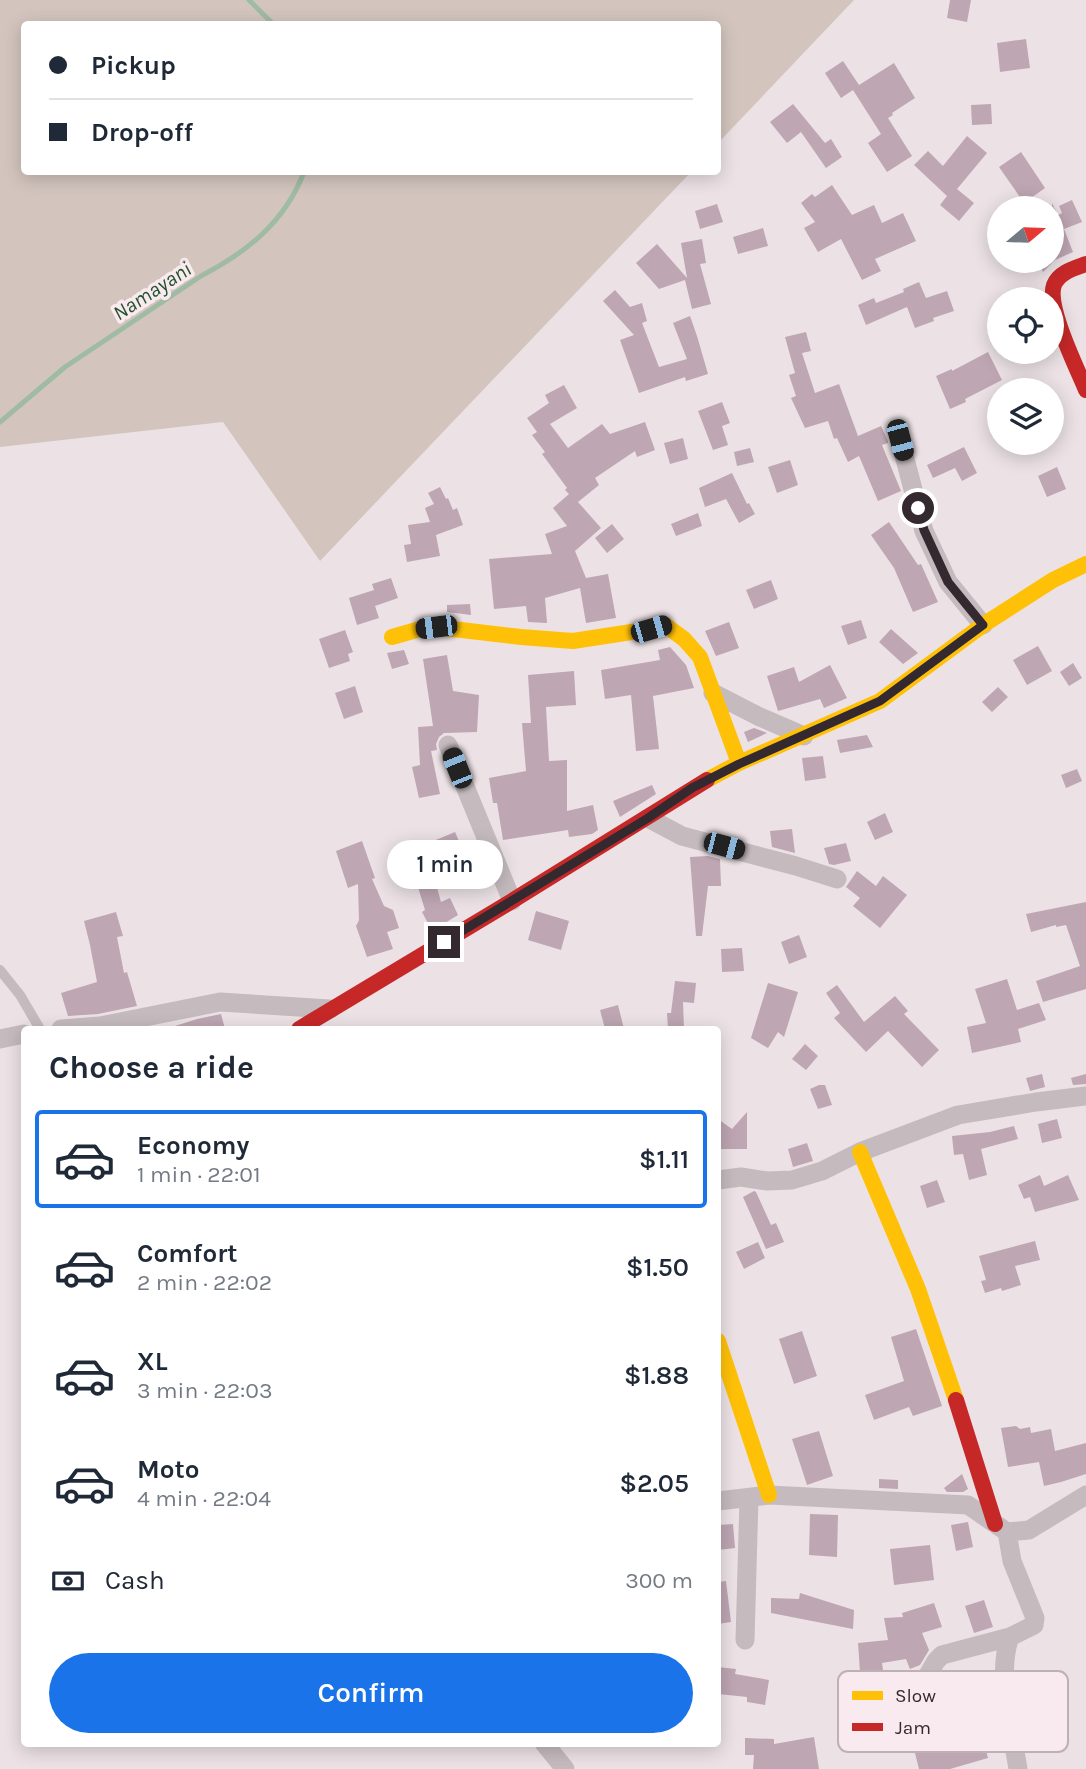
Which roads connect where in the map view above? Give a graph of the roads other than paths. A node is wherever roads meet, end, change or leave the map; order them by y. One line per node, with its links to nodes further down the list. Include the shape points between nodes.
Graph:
1 (1086, 264): 2 (street, via 1062,275 1052,288 1052,299)
2 (1086, 390)
3 (900, 440): 5 (street, via 924,530 948,582)
4 (1086, 564): 5 (street)
5 (983, 625): 8 (street, via 880,701)
6 (392, 637): 7 (street, via 436,627 573,641 665,625 691,643)
7 (713, 693): 8 (street); 10 (street)
8 (804, 736): 10 (street)
9 (448, 745): 13 (street)
10 (739, 764): 11 (street)
11 (648, 818): 12 (street, via 682,836); 13 (street)
12 (837, 879)
13 (512, 901): 15 (street)
14 (0, 970): 16 (lane)
15 (330, 1009): 17 (street, via 220,1002); 18 (street)
16 (38, 1026)
17 (100, 1026)
18 (304, 1026)
19 (21, 1035): 20 (street)
20 (0, 1039)
21 (1086, 1097): 22 (street, via 958,1115)
22 (860, 1152): 23 (street, via 792,1180); 29 (street, via 918,1289)
23 (721, 1180)
24 (721, 1350): 25 (street)
25 (769, 1494): 27 (street); 29 (street, via 968,1505)
26 (1086, 1495): 29 (street, via 1029,1530)
27 (748, 1498): 28 (street); 31 (street)
28 (721, 1501)
29 (1001, 1528): 30 (street, via 1035,1618 1034,1625)
30 (1010, 1637): 32 (street, via 942,1656); 33 (street)
31 (745, 1640)
32 (930, 1671)
33 (1003, 1671)
34 (547, 1747): 35 (street)
35 (565, 1769)

